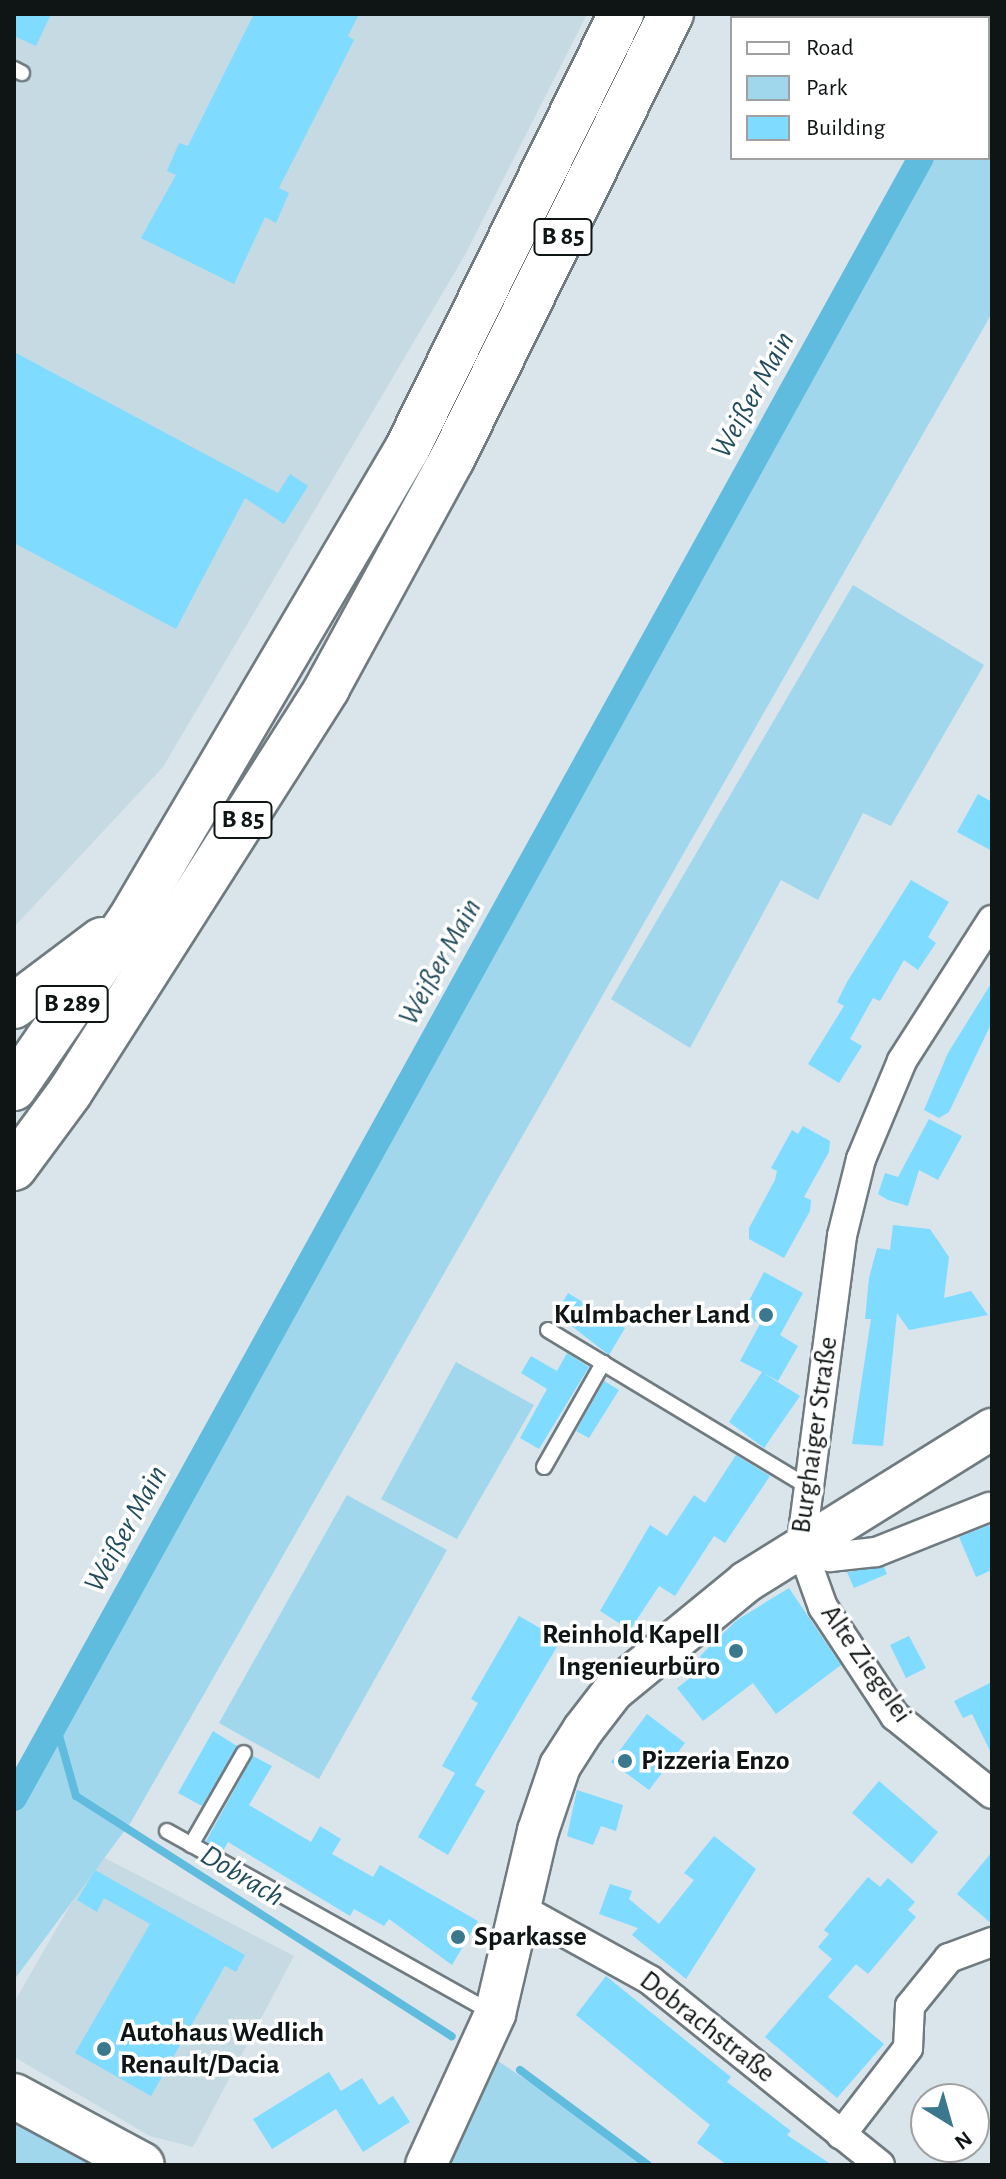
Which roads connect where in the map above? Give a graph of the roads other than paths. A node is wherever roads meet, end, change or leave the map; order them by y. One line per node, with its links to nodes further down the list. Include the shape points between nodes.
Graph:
1 (621, 14): 5 (main road, B 85, via 407,449)
2 (671, 14): 4 (main road, B 85)
3 (693, 14): 4 (lane)
4 (649, 63): 9 (main road, B 85, via 452,459 327,688 70,1092)
5 (130, 920): 7 (main road); 8 (main road, B 289)
6 (992, 920): 14 (street, Burghaiger Straße, via 902,1061 861,1159 842,1236)
7 (14, 1006)
8 (14, 1088)
9 (14, 1168)
10 (548, 1330): 11 (lane)
11 (603, 1363): 13 (lane); 14 (lane)
12 (992, 1429): 16 (street)
13 (544, 1467)
14 (810, 1488): 16 (street, Burghaiger Straße)
15 (991, 1508): 16 (street, via 876,1552 830,1557)
16 (801, 1546): 18 (street, Alte Ziegelei, via 823,1607 895,1716); 21 (street, Burghaiger Straße, via 666,1646 606,1701 560,1766)
17 (244, 1753): 20 (lane)
18 (992, 1794)
19 (167, 1831): 20 (lane)
20 (191, 1845): 23 (lane)
21 (522, 1909): 23 (street, Burghaiger Straße); 25 (street, Dobrachstraße, via 650,1980)
22 (992, 1942): 25 (street, via 949,1958 910,2006 908,2048)
23 (495, 2014): 26 (street, Burghaiger Straße)
24 (14, 2096): 27 (main road)
25 (841, 2135): 28 (street, Dobrachstraße)
26 (425, 2163)
27 (142, 2165)
28 (880, 2165)

